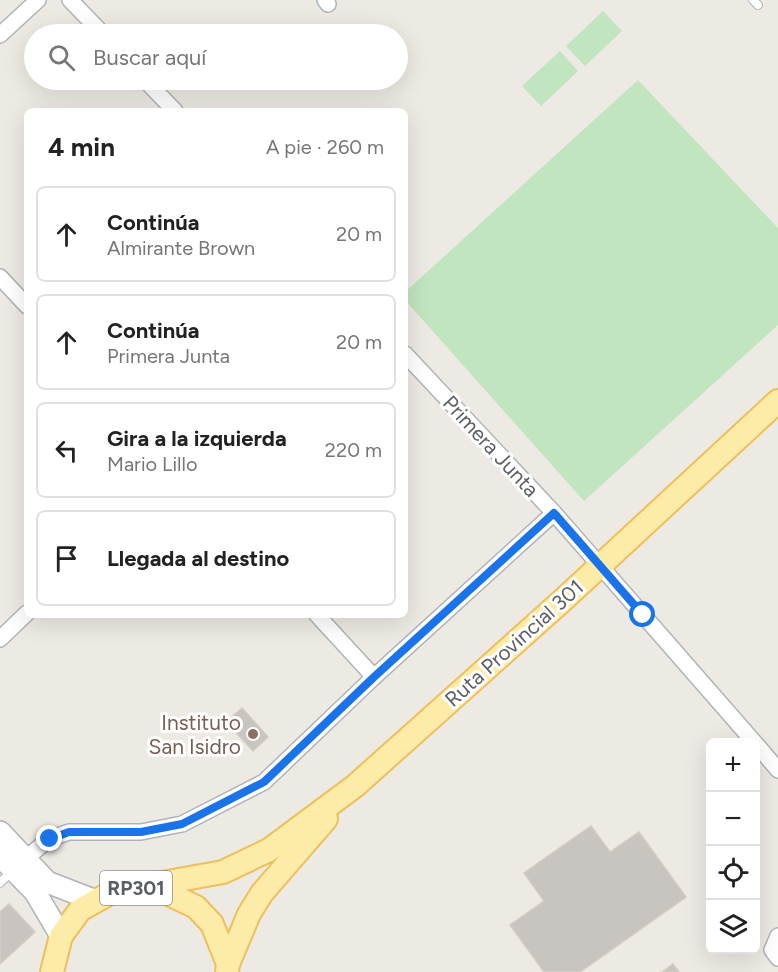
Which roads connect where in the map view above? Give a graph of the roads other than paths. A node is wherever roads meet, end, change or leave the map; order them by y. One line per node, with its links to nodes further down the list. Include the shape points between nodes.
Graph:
1 (38, 0): 4 (street)
2 (70, 0): 3 (street)
3 (93, 24)
4 (0, 35)
5 (155, 90): 6 (street)
6 (172, 108)
7 (0, 277): 8 (street)
8 (24, 303)
9 (408, 357): 11 (street, Primera Junta)
10 (778, 402): 12 (main road, Ruta Provincial 301 / RP301)
11 (554, 513): 12 (street, Primera Junta); 16 (street)
12 (600, 566): 17 (street, Primera Junta); 20 (main road, Ruta Provincial 301 / RP301)
13 (24, 617): 15 (street)
14 (320, 618): 16 (street)
15 (0, 639)
16 (374, 677): 22 (street, via 254,788 182,824 141,832 69,832 50,839)
17 (751, 738)
18 (760, 749): 19 (street, Primera Junta)
19 (778, 770)
20 (355, 786): 23 (main road, Ruta Provincial 301 / RP301, via 269,850 223,872); 26 (main road, Ruta Provincial 301 / RP301, via 262,893 249,914)
21 (0, 832): 22 (main road)
22 (10, 867): 24 (main road); 25 (main road, via 35,892)
23 (140, 887): 24 (main road, RP301, via 112,892); 26 (main road, RP301, via 158,889 196,907 212,924)
24 (96, 901): 25 (main road, RP301, via 80,910)
25 (61, 936): 27 (main road, RP301)
26 (228, 968)
27 (52, 972)

